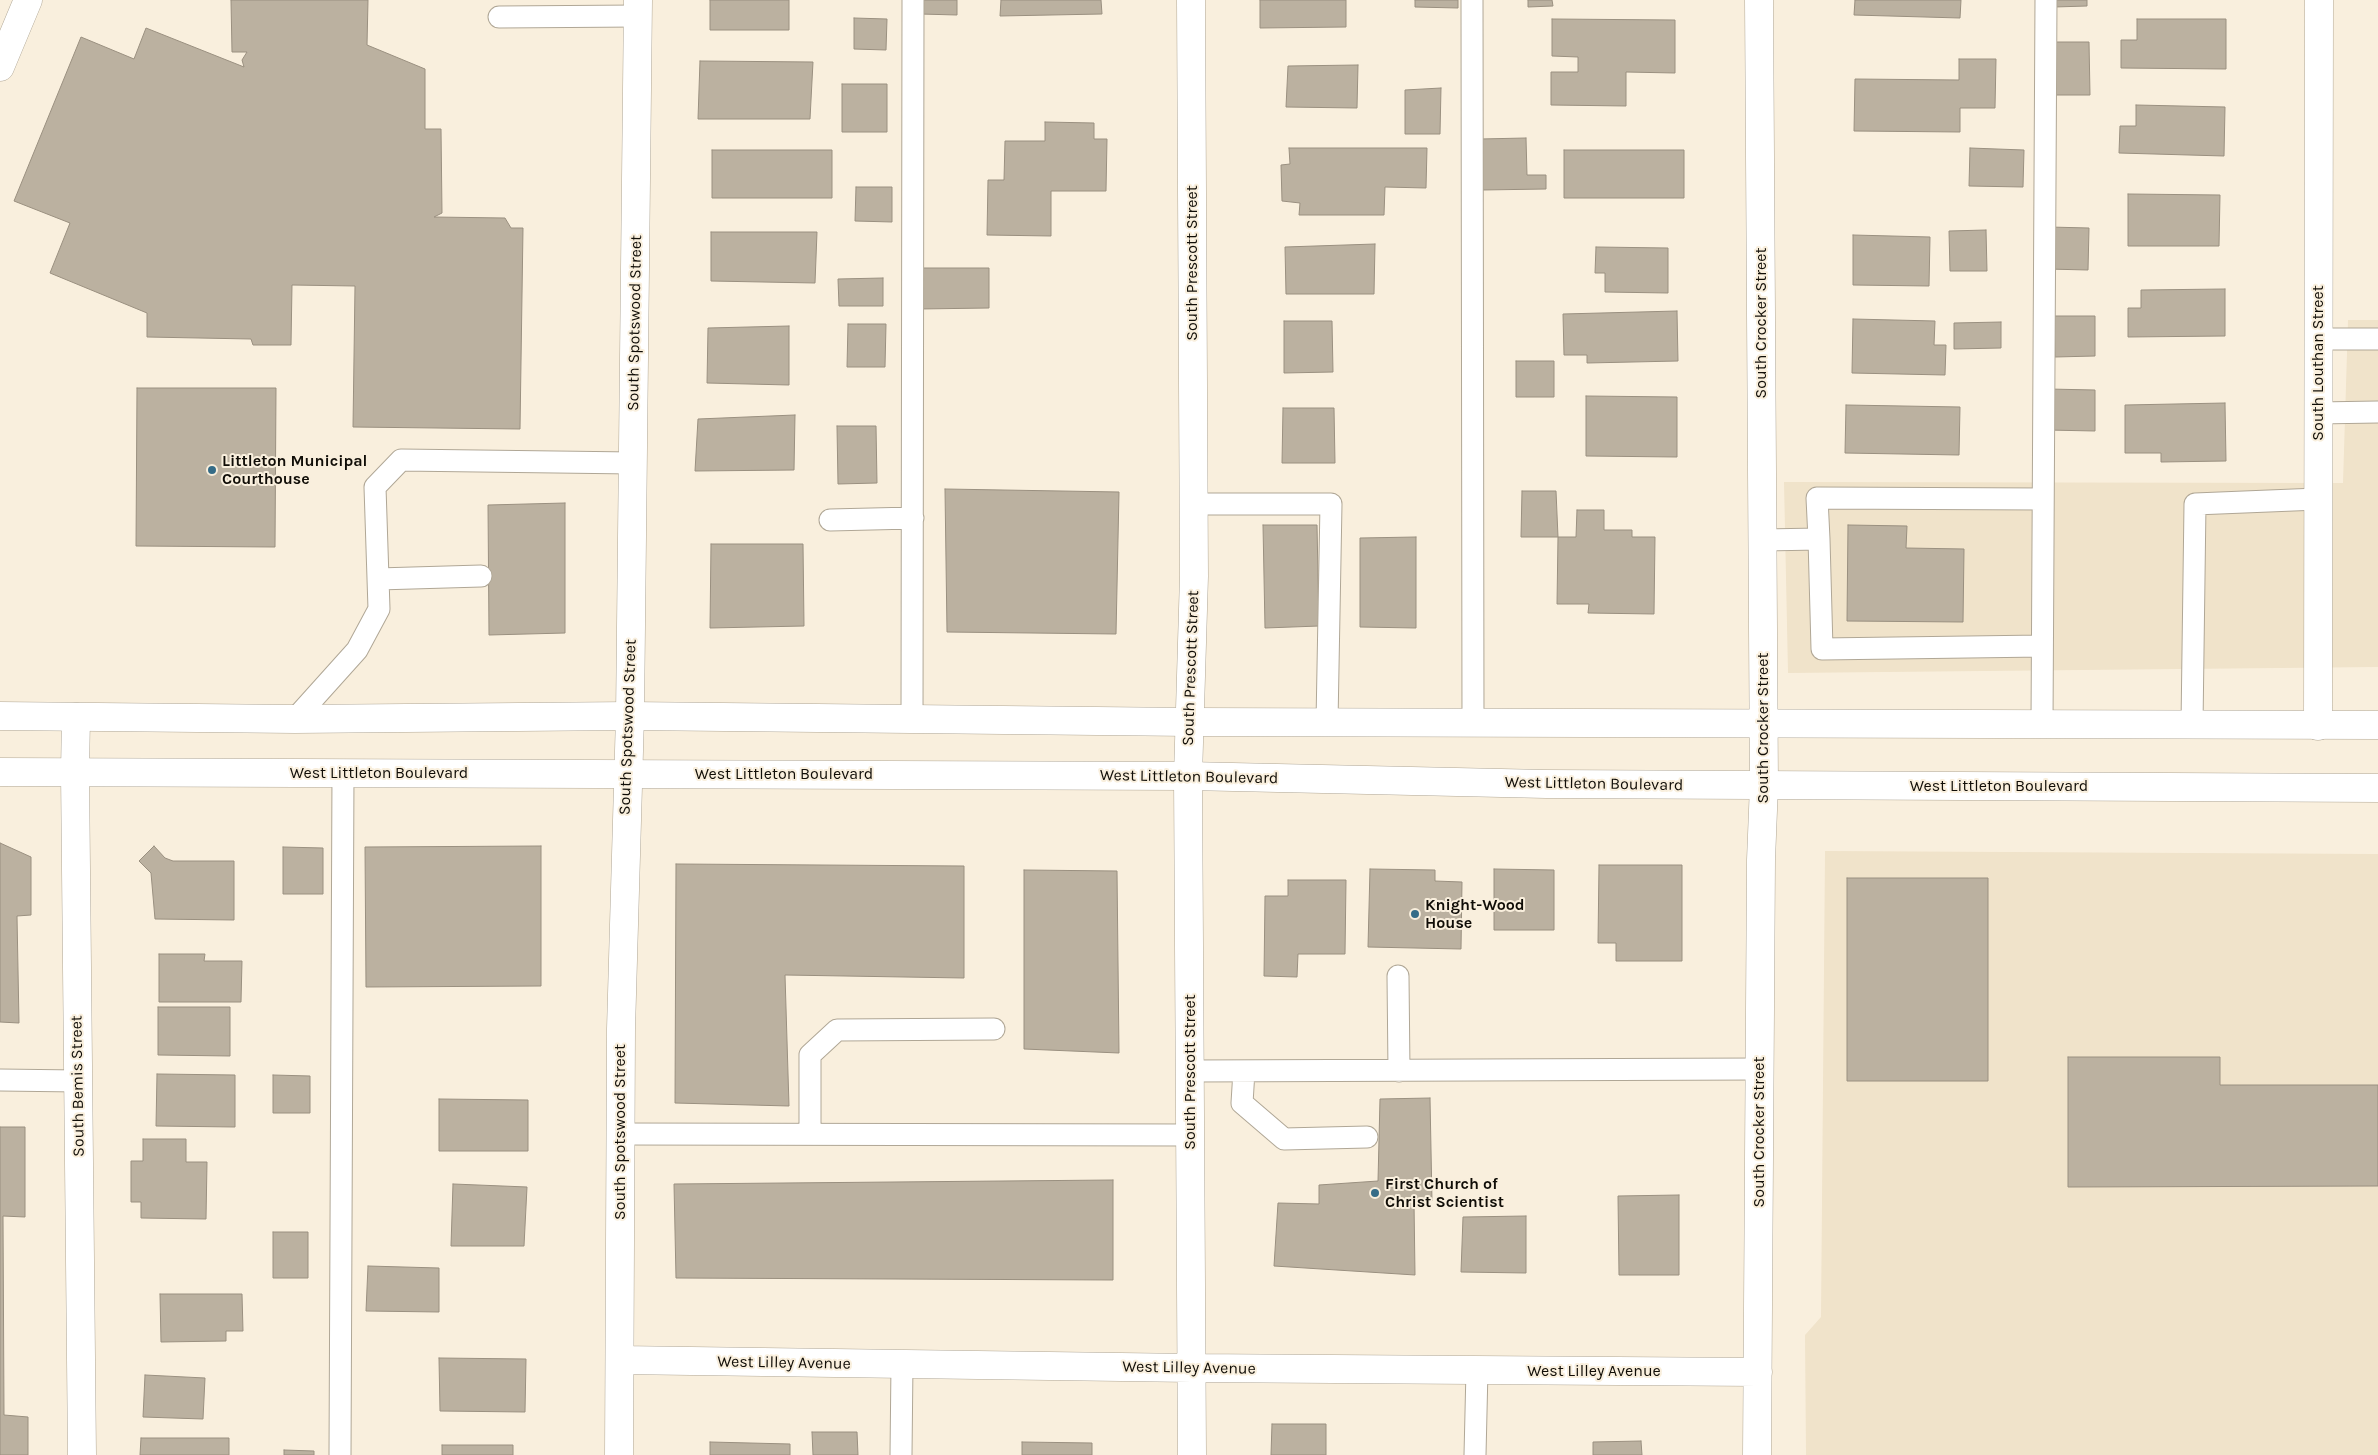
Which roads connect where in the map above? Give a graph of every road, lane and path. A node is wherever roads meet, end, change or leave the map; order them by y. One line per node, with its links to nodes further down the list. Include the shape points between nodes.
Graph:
1 (28, 0): 10 (street)
2 (913, 0): 19 (lane)
3 (1191, 0): 18 (street, South Prescott Street)
4 (1472, 0): 33 (lane)
5 (1759, 0): 22 (street, South Crocker Street)
6 (2046, 0): 17 (lane)
7 (2318, 0): 11 (street, South Louthan Street)
8 (638, 8): 9 (lane); 15 (street, South Spotswood Street)
9 (499, 17)
10 (0, 67)
11 (2318, 339): 12 (lane); 14 (street, South Louthan Street)
12 (2378, 339)
13 (2378, 412): 14 (lane)
14 (2318, 413): 16 (street, South Louthan Street)
15 (633, 464): 24 (lane, via 401,460 375,488); 27 (street, South Spotswood Street)
16 (2318, 499): 36 (lane, via 2195,504); 38 (street, South Louthan Street)
17 (2043, 500): 21 (lane, via 1817,498); 25 (lane)
18 (1194, 504): 31 (street, South Prescott Street); 32 (lane, via 1331,504)
19 (912, 518): 20 (lane); 30 (lane)
20 (830, 520)
21 (1819, 539): 22 (lane); 25 (lane, via 1822,649)
22 (1763, 540): 34 (street, South Crocker Street)
23 (481, 576): 24 (lane)
24 (378, 579): 29 (lane, via 378,609 357,650)
25 (2042, 646): 35 (lane)
26 (0, 716): 28 (street)
27 (630, 716): 29 (street); 30 (street); 42 (street, South Spotswood Street)
28 (76, 717): 29 (street); 40 (street, South Bemis Street)
29 (296, 719)
30 (912, 719): 31 (street)
31 (1190, 722): 32 (street); 43 (street, South Prescott Street)
32 (1327, 722): 33 (street)
33 (1473, 722): 34 (street)
34 (1764, 722): 35 (street); 44 (street, South Crocker Street)
35 (2042, 724): 36 (street)
36 (2192, 725): 38 (street)
37 (2378, 725): 38 (street)
38 (2318, 726)
39 (0, 772): 40 (street, West Littleton Boulevard)
40 (75, 772): 41 (street, West Littleton Boulevard); 53 (street, South Bemis Street)
41 (343, 773): 42 (street, West Littleton Boulevard); 64 (lane)
42 (627, 774): 43 (street, West Littleton Boulevard); 54 (street, South Spotswood Street)
43 (1188, 776): 44 (street, West Littleton Boulevard); 50 (street, South Prescott Street)
44 (1764, 785): 45 (street, West Littleton Boulevard); 48 (street, South Crocker Street)
45 (2378, 788)
46 (1398, 976): 49 (lane)
47 (994, 1029): 55 (lane, via 837,1030 810,1055)
48 (1760, 1069): 49 (lane); 62 (street, South Crocker Street)
49 (1399, 1070): 51 (lane)
50 (1190, 1071): 51 (lane); 56 (street, South Prescott Street)
51 (1244, 1071): 57 (lane, via 1242,1103 1284,1139)
52 (0, 1080): 53 (lane)
53 (78, 1081): 63 (street, South Bemis Street)
54 (620, 1134): 55 (lane); 58 (street, South Spotswood Street)
55 (810, 1134): 56 (lane)
56 (1191, 1135): 60 (street, South Prescott Street)
57 (1367, 1138)
58 (620, 1360): 59 (street, West Lilley Avenue); 65 (street, South Spotswood Street)
59 (902, 1364): 60 (street, West Lilley Avenue); 66 (lane)
60 (1192, 1368): 61 (street, West Lilley Avenue); 67 (street, South Prescott Street)
61 (1477, 1370): 62 (street, West Lilley Avenue); 68 (lane)
62 (1758, 1372): 69 (street, South Crocker Street)
63 (82, 1455)
64 (340, 1455)
65 (619, 1455)
66 (901, 1455)
67 (1192, 1455)
68 (1475, 1455)
69 (1757, 1455)

